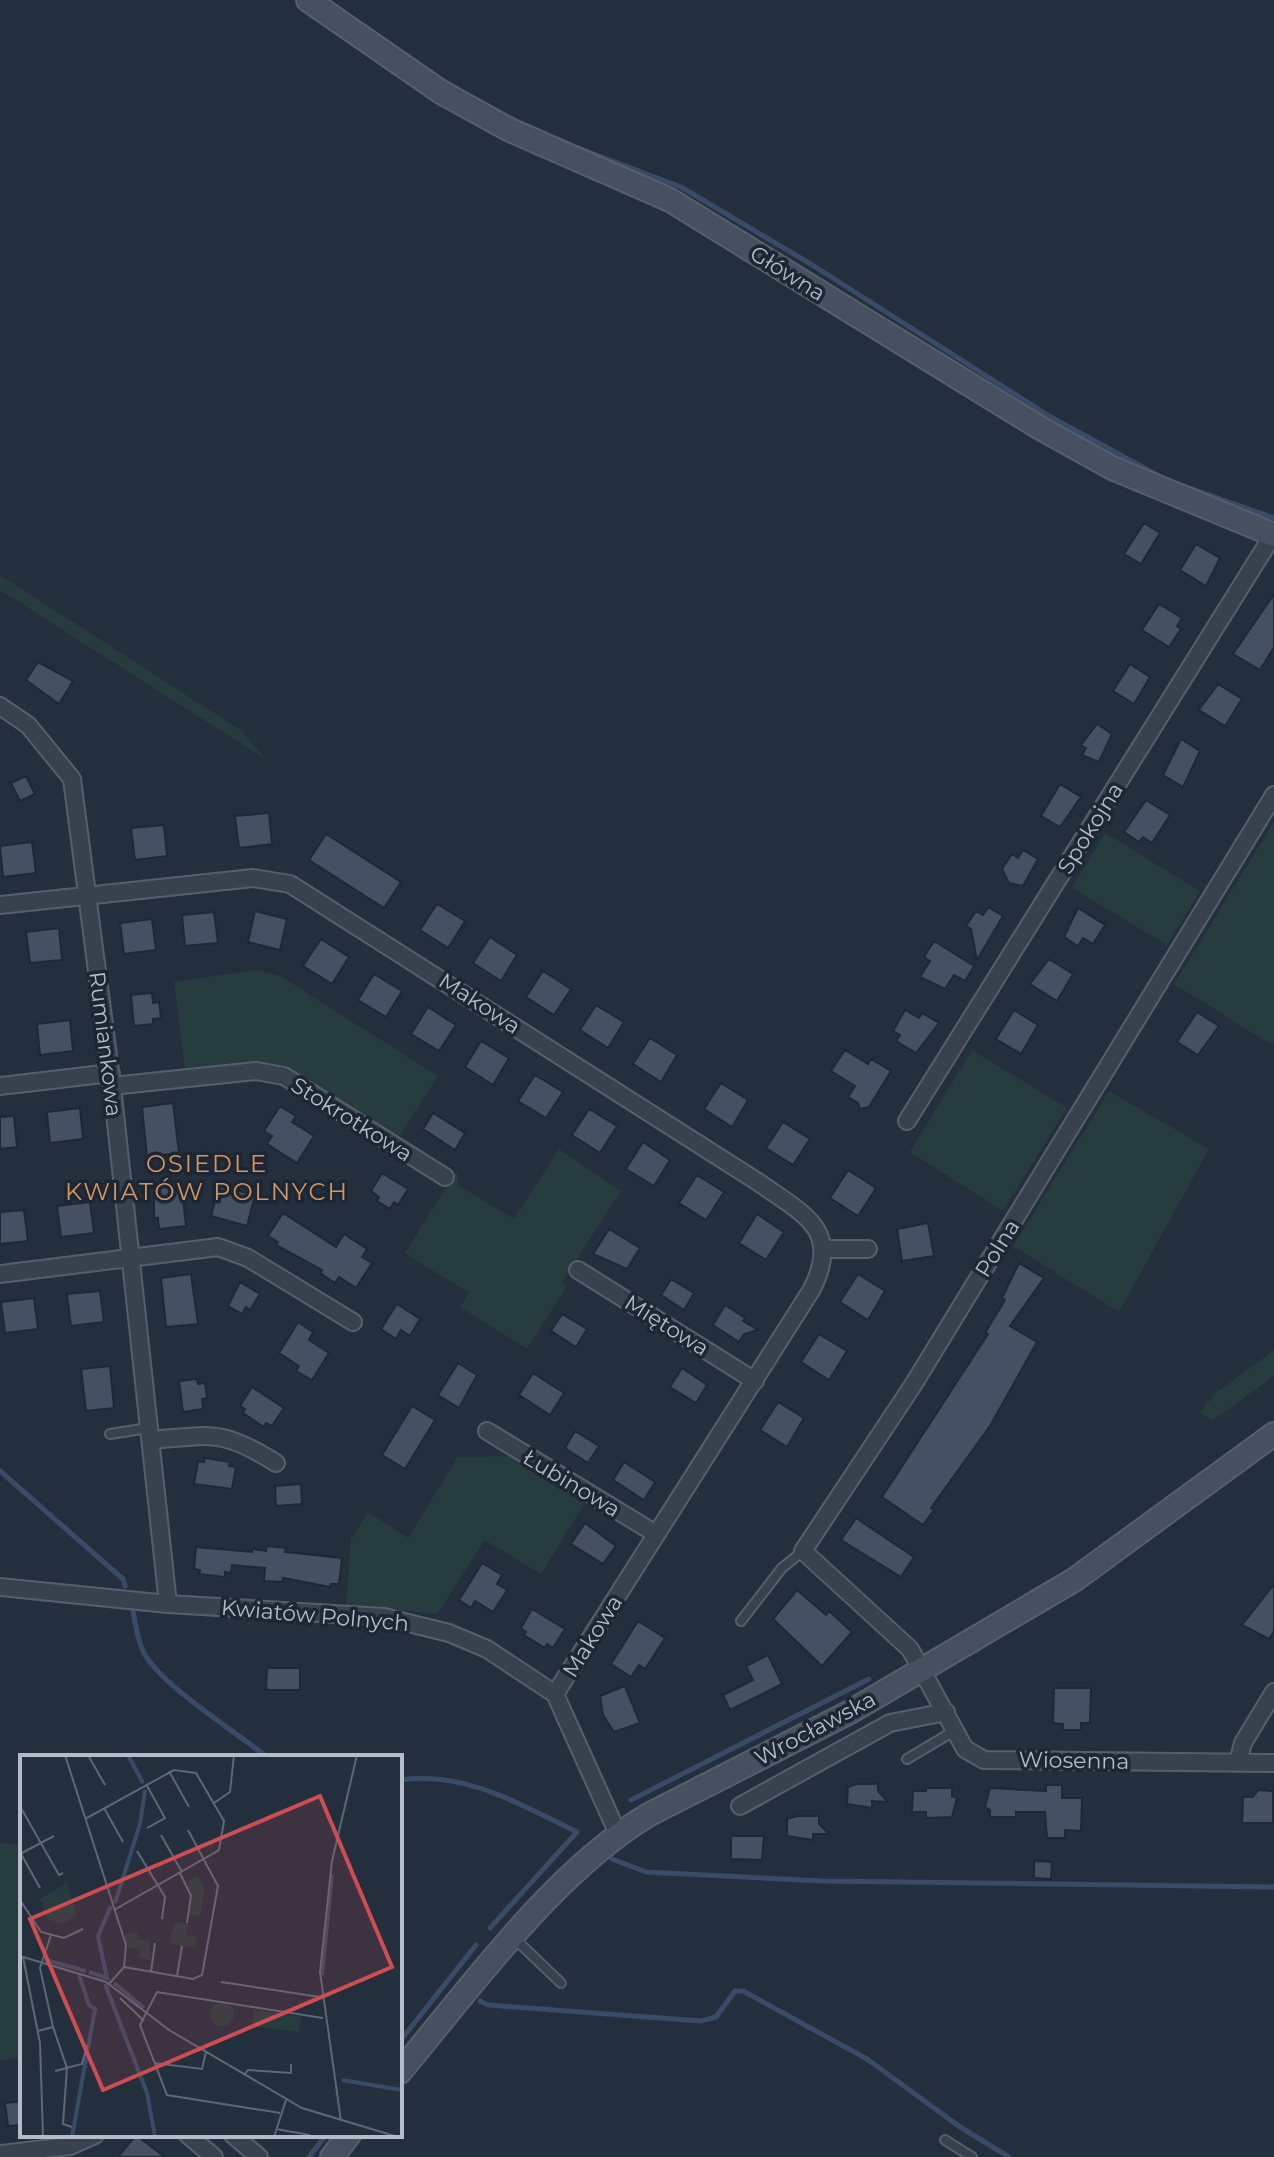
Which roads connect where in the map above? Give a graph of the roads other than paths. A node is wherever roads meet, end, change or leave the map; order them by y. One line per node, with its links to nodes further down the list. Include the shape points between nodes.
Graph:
1 (308, 0): 2 (street, Główna, via 441,92 510,130 670,200 1076,448 1160,490)
2 (1274, 535): 9 (street, Spokojna)
3 (0, 706): 5 (street, Rumiankowa, via 28,725 72,779)
4 (1274, 795): 24 (street, Polna, via 913,1385)
5 (87, 895): 6 (street, Makowa); 7 (street, Rumiankowa); 11 (street, Makowa, via 253,878 290,884 758,1182 811,1220)
6 (0, 905)
7 (111, 1080): 8 (street, Stokrotkowa); 10 (street, Stokrotkowa, via 256,1071 284,1076); 13 (street, Rumiankowa)
8 (0, 1086)
9 (907, 1121)
10 (445, 1177)
11 (824, 1249): 12 (street); 17 (street, Makowa, via 812,1289)
12 (868, 1249)
13 (131, 1259): 15 (street); 16 (street, via 218,1247 248,1258); 20 (street, Rumiankowa)
14 (578, 1270): 17 (street, Miętowa)
15 (0, 1274)
16 (353, 1322)
17 (755, 1381): 23 (street, Makowa)
18 (487, 1431): 23 (street, Łubinowa)
19 (110, 1434): 20 (lane)
20 (150, 1434): 22 (street, via 217,1434); 26 (street, Rumiankowa)
21 (1274, 1434): 28 (street, Wrocławska, via 1074,1580)
22 (276, 1463)
23 (656, 1534): 30 (street, Makowa)
24 (803, 1551): 27 (lane, via 782,1568); 28 (street, via 910,1649)
25 (0, 1587): 26 (street, Kwiatów Polnych)
26 (168, 1604): 30 (street, Kwiatów Polnych, via 418,1623 487,1649)
27 (741, 1621)
28 (924, 1671): 31 (street, Wiosenna); 37 (street, Wrocławska)
29 (1274, 1692): 34 (street, via 1243,1743)
30 (555, 1694): 37 (street)
31 (946, 1712): 32 (street, Wiosenna); 36 (street, via 890,1723)
32 (955, 1730): 33 (lane); 34 (street, Wiosenna, via 965,1749 984,1760)
33 (907, 1759)
34 (1238, 1762): 35 (street, Wiosenna)
35 (1274, 1763)
36 (740, 1806)
37 (618, 1834): 38 (street, Wrocławska)
38 (514, 1938): 39 (lane); 40 (street, Wrocławska)
39 (561, 1983)
40 (402, 2070)
41 (90, 2137): 46 (street, via 70,2146)
42 (190, 2137): 47 (street)
43 (235, 2137): 48 (street)
44 (347, 2137): 49 (street)
45 (945, 2140): 50 (lane)
46 (0, 2154)
47 (214, 2157)
48 (259, 2157)
49 (332, 2157)
50 (972, 2157)

